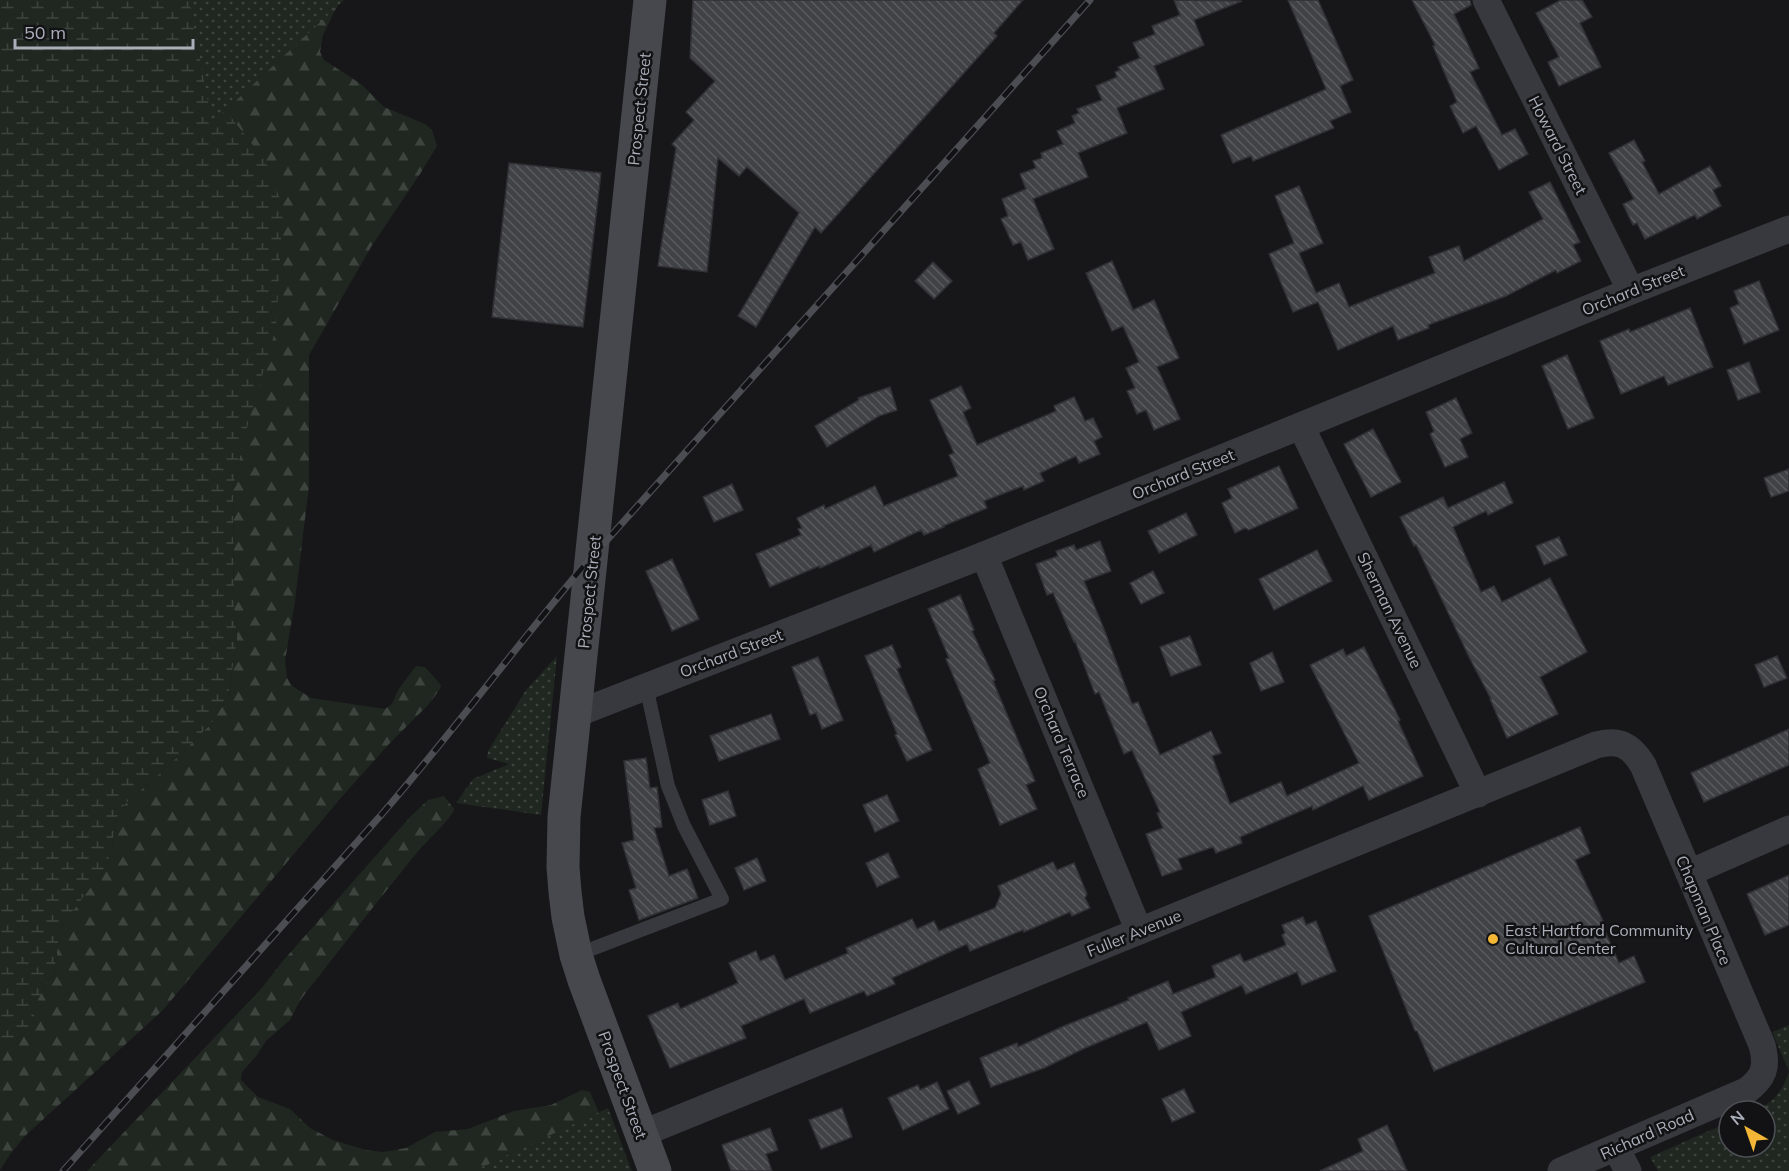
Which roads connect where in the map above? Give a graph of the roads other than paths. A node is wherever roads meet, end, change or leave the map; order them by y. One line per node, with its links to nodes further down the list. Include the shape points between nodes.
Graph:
1 (650, 0): 8 (main road, Prospect Street)
2 (1485, 0): 4 (street, Howard Street)
3 (1789, 229): 4 (street, Orchard Street)
4 (1631, 291): 5 (street, Orchard Street)
5 (1301, 426): 6 (street, Orchard Street); 10 (street, Sherman Avenue)
6 (984, 555): 7 (street, Orchard Street); 13 (street, Orchard Terrace)
7 (646, 686): 8 (street, Orchard Street); 14 (lane, via 668,786 722,899)
8 (576, 714): 14 (main road, Prospect Street, via 564,817 563,867)
9 (1630, 748): 10 (street, Fuller Avenue, via 1607,742); 12 (street, Chapman Place, via 1643,765)
10 (1478, 794): 13 (street, Fuller Avenue)
11 (1789, 829): 12 (street)
12 (1689, 873): 15 (street, Chapman Place, via 1762,1045 1765,1066)
13 (1139, 931): 16 (street, Fuller Avenue)
14 (576, 955): 16 (main road, Prospect Street)
15 (1761, 1076): 17 (street, Richard Road, via 1746,1091)
16 (641, 1134): 18 (main road, Prospect Street)
17 (1622, 1159): 19 (street, Richard Road)
18 (655, 1171)
19 (1561, 1171)

